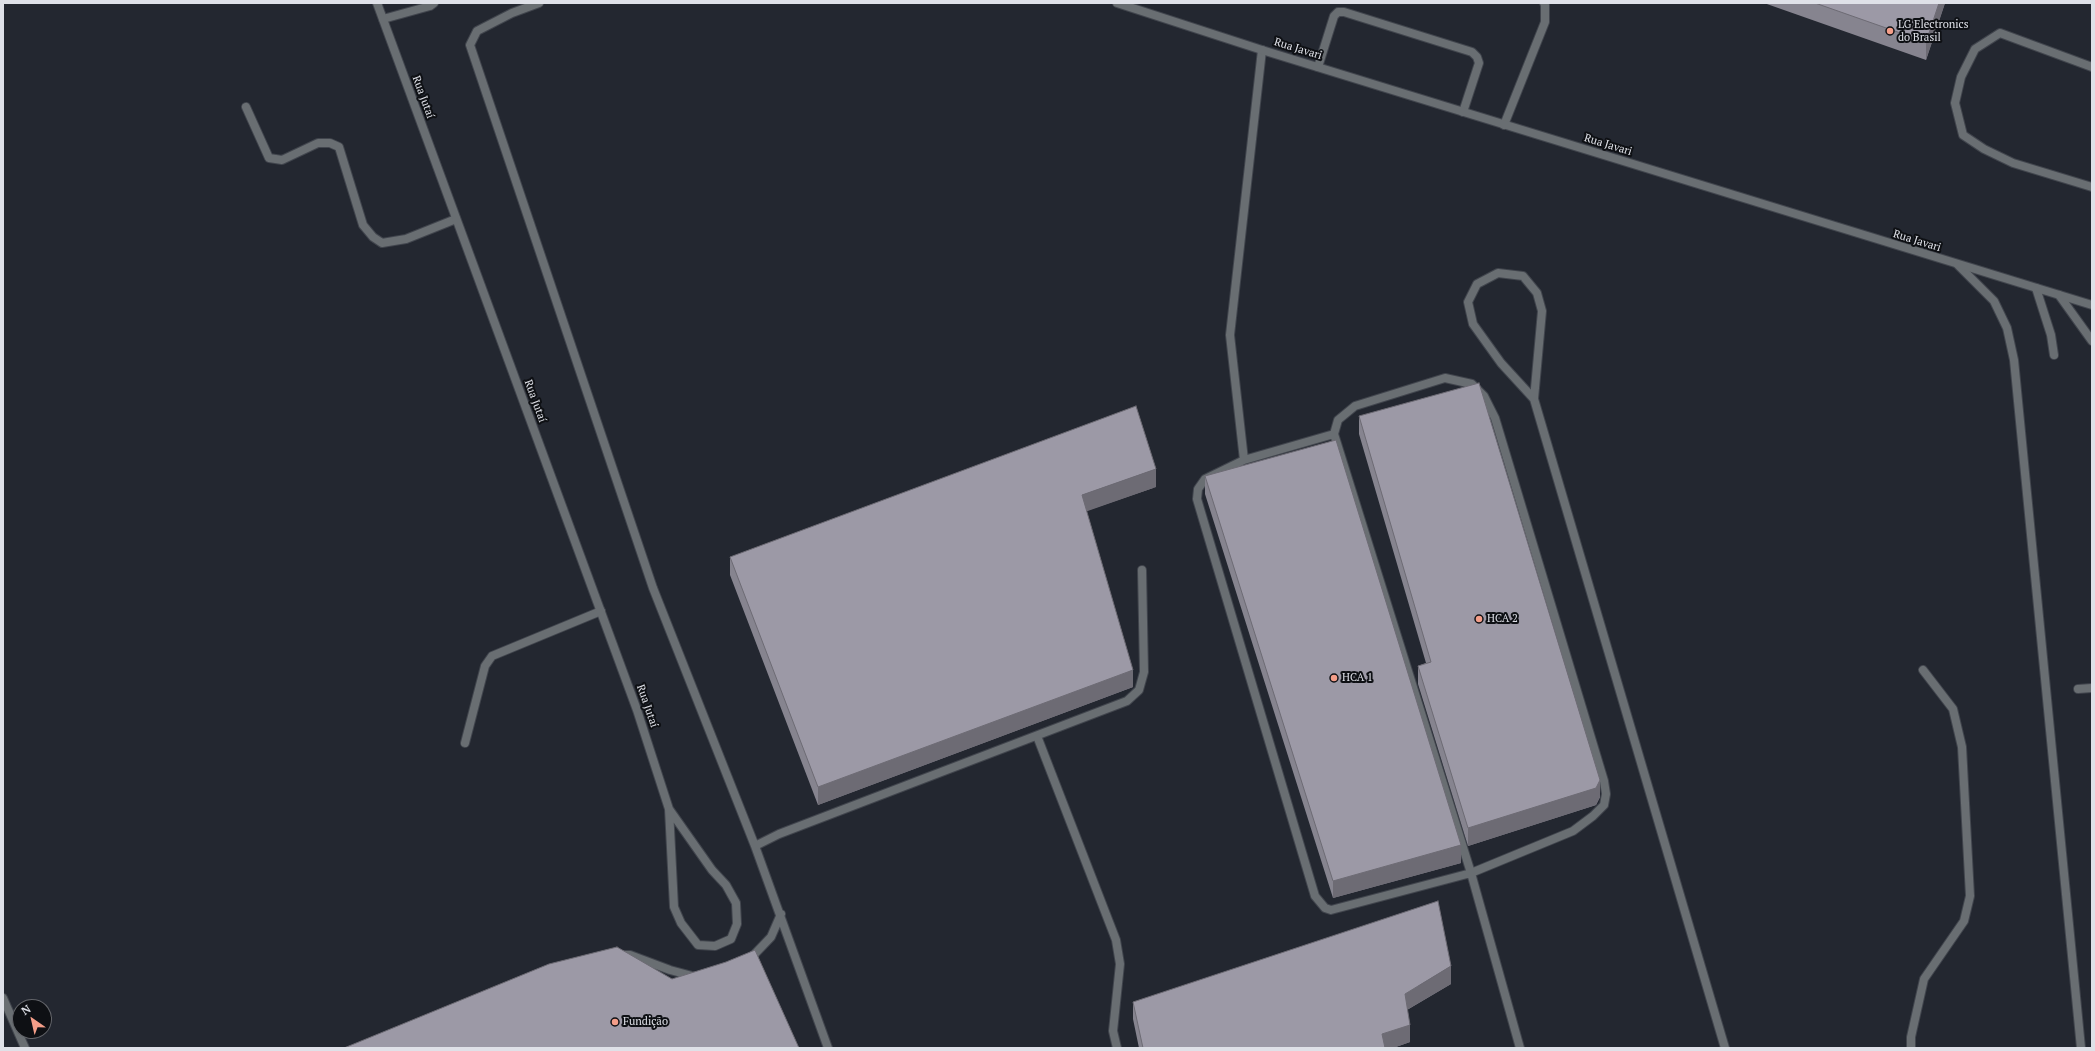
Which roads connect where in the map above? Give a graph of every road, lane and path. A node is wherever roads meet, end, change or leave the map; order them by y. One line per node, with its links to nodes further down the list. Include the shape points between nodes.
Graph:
1 (377, 3): 6 (street, Rua Jutaí)
2 (434, 3): 6 (street)
3 (539, 3): 32 (street, via 512,13 478,31 470,44 653,588)
4 (1118, 3): 7 (street, Rua Javari)
5 (1544, 3): 12 (street, via 1545,22)
6 (383, 19): 14 (street, Rua Jutaí)
7 (1262, 50): 8 (street, Rua Javari); 23 (street, via 1230,335)
8 (1318, 67): 11 (street, Rua Javari); 11 (street, via 1334,16 1338,12 1344,12 1472,52 1478,63)
9 (2092, 67): 13 (street, via 2000,33 1975,49 1961,77 1954,104 1963,134 1984,149 2013,163)
10 (246, 107): 14 (street, via 269,158 282,160 318,143 330,143 338,147 363,224 373,237 382,243 406,239)
11 (1463, 112): 12 (street, Rua Javari)
12 (1504, 125): 15 (street, Rua Javari)
13 (2092, 187)
14 (456, 219): 25 (street, Rua Jutaí)
15 (1958, 265): 16 (street, Rua Javari); 45 (street, via 1994,301 2007,328 2014,360)
16 (2036, 288): 17 (street, Rua Javari); 20 (street, via 2051,336)
17 (2059, 296): 18 (street, Rua Javari); 19 (street)
18 (2092, 306)
19 (2092, 341)
20 (2054, 355)
21 (1534, 399): 21 (street, via 1501,363 1473,324 1468,302 1477,284 1498,273 1522,276 1538,293 1542,311); 43 (street)
22 (1334, 434): 23 (street); 33 (street); 33 (street, via 1338,420 1355,406 1445,378 1472,384 1484,396 1495,418 1606,794 1604,805 1573,831)
23 (1244, 460): 33 (street, via 1205,479 1198,489 1197,499 1315,896 1319,903 1331,910)
24 (1142, 570): 29 (street, via 1144,672 1139,690 1128,702)
25 (601, 612): 30 (street, via 492,656 485,666); 31 (street, Rua Jutaí, via 637,710)
26 (1923, 670): 44 (street, via 1953,709 1962,747 1970,896 1964,921 1924,979 1911,1037)
27 (2092, 688): 28 (street)
28 (2078, 689)
29 (1037, 736): 32 (street, via 779,834); 41 (street, via 1116,940 1120,964 1113,1031)
30 (465, 743)
31 (669, 809): 31 (street, Rua Jutaí, via 712,870 726,885 736,903 737,924 731,939 715,946 698,945 681,923 674,907)
32 (755, 846): 34 (street)
33 (1470, 873): 42 (street)
34 (780, 914): 36 (street, via 771,937 758,953); 40 (street)
35 (612, 954): 37 (street, via 630,955 689,976)
36 (743, 964)
37 (706, 978)
38 (3, 998): 39 (street)
39 (25, 1048)
40 (828, 1048)
41 (1117, 1048)
42 (1520, 1048)
43 (1725, 1048)
44 (1911, 1048)
45 (2081, 1048)

